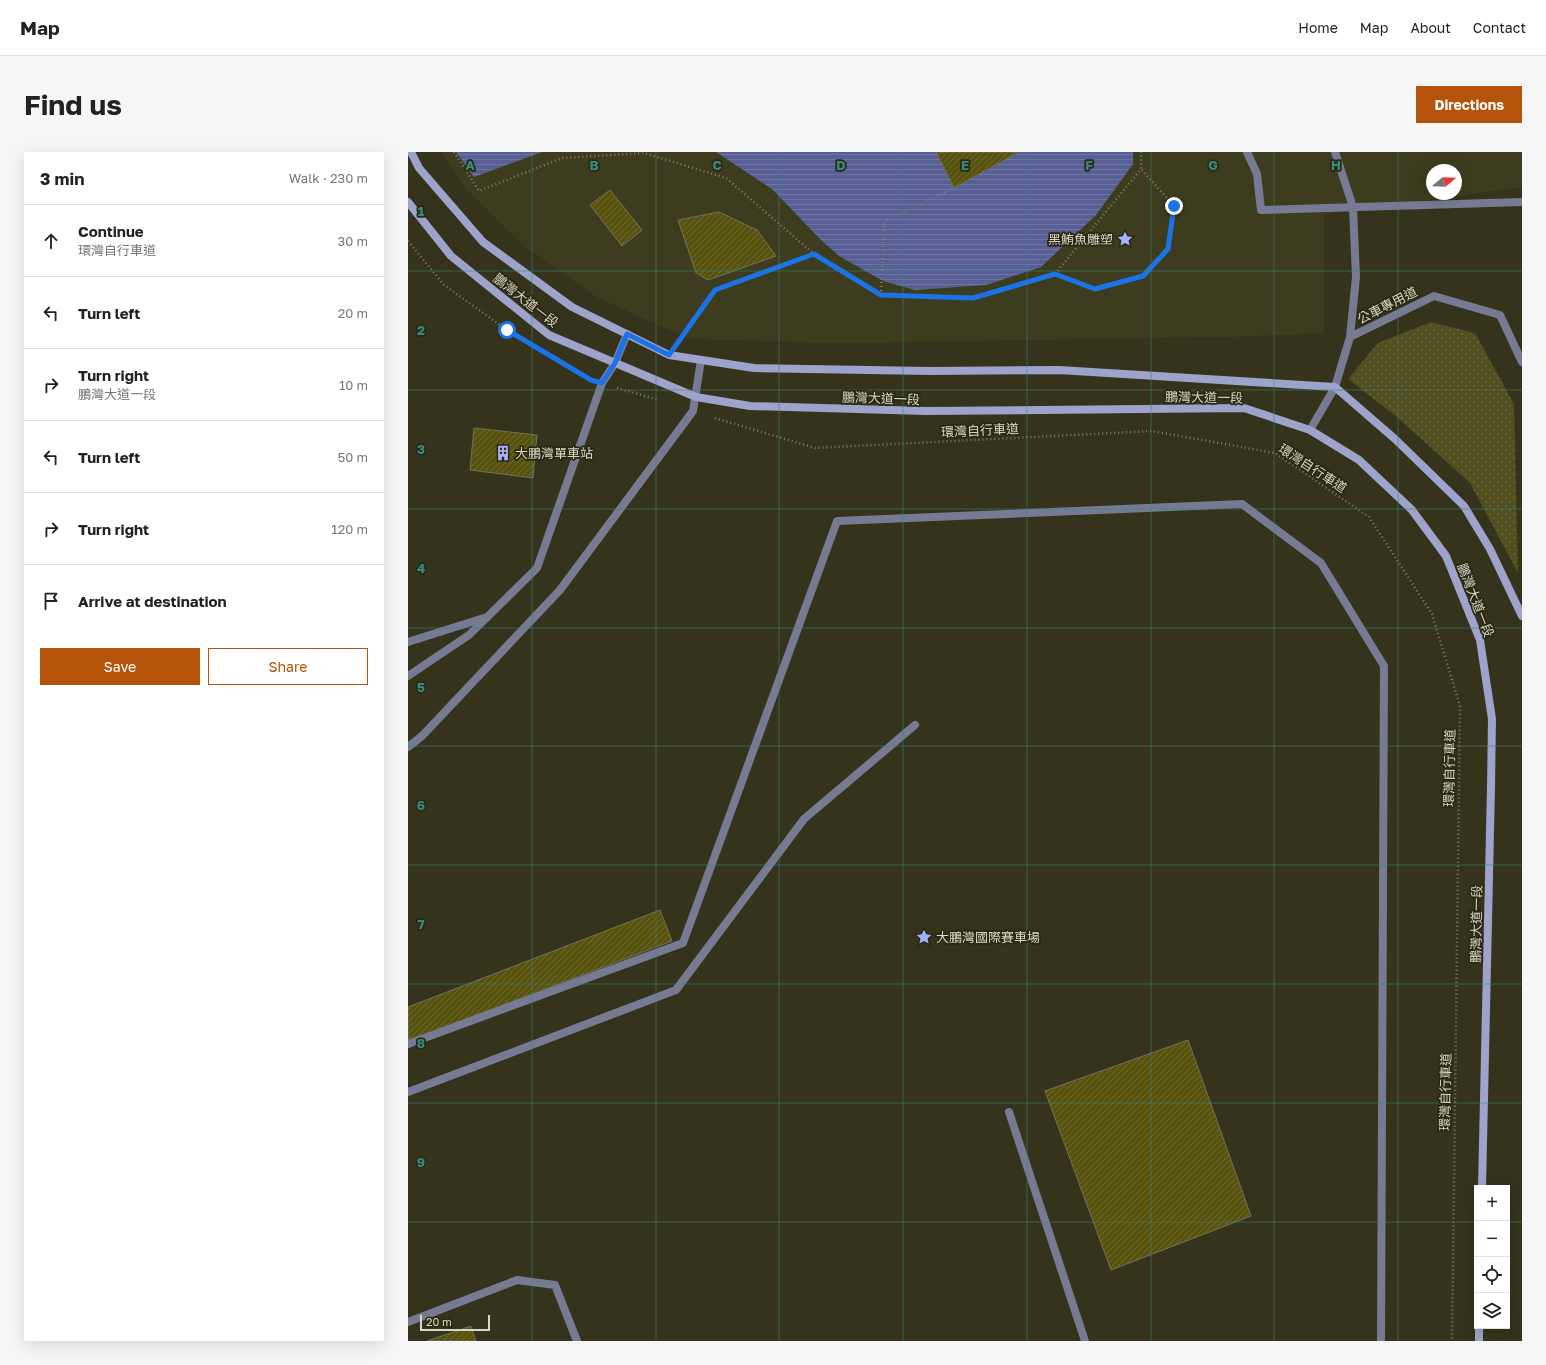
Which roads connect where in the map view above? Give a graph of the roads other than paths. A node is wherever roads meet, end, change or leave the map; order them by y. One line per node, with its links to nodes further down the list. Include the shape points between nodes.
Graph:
1 (411, 152): 7 (street, 鵬灣大道一段, via 419,168 482,242 572,307)
2 (1247, 152): 6 (street, via 1257,174 1261,210)
3 (1335, 152): 6 (street)
4 (408, 202): 11 (street, 鵬灣大道一段, via 451,256 549,335)
5 (1522, 202): 6 (street)
6 (1353, 207): 8 (street, via 1356,277)
7 (627, 334): 9 (street, 鵬灣大道一段, via 669,355); 11 (street)
8 (1350, 337): 10 (street, 公車專用道, via 1434,296 1500,315); 12 (street)
9 (701, 360): 12 (street, 鵬灣大道一段, via 754,368 1059,370); 13 (street)
10 (1522, 362)
11 (615, 363): 13 (street, 鵬灣大道一段); 16 (street, via 602,383 537,568)
12 (1335, 386): 14 (street); 15 (street, via 1395,439 1464,506 1490,549)
13 (696, 397): 14 (street, 鵬灣大道一段, via 750,406 926,411 1244,408); 20 (street, via 693,411 560,590 422,736)
14 (1310, 430): 24 (street, 鵬灣大道一段, via 1359,460 1412,510 1446,556 1480,640 1492,719)
15 (1522, 616)
16 (487, 617): 17 (street); 18 (street, via 469,635)
17 (408, 642)
18 (408, 676)
19 (915, 725): 22 (street, via 804,819 676,990)
20 (408, 746)
21 (408, 1044): 29 (street, via 683,943 838,521 1242,504 1321,563 1384,666)
22 (408, 1092)
23 (1009, 1112): 28 (street)
24 (1482, 1185)
25 (408, 1322): 27 (street, via 517,1280 555,1286)
26 (1479, 1329): 30 (street)
27 (577, 1341)
28 (1085, 1341)
29 (1381, 1341)
30 (1479, 1341)

